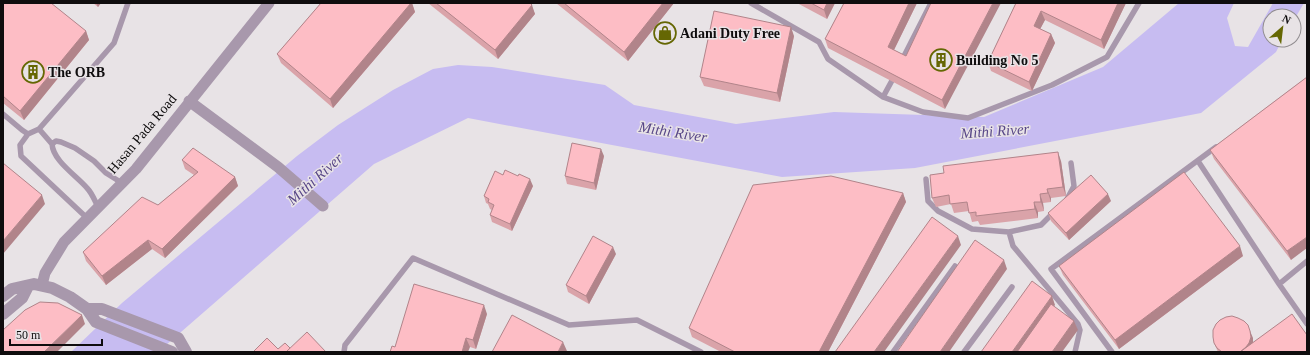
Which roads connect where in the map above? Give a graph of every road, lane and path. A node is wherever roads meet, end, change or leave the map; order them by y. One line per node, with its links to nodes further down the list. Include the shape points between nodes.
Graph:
1 (128, 3): 11 (lane, via 114,43)
2 (269, 3): 9 (street, Hasan Pada Road)
3 (751, 3): 7 (lane, via 819,42)
4 (931, 3): 8 (lane)
5 (1139, 3): 8 (lane, via 1107,57 1052,85 968,118 923,112)
6 (832, 52): 7 (lane)
7 (828, 59): 8 (lane)
8 (883, 97)
9 (189, 101): 18 (street, Hasan Pada Road); 20 (street, via 278,167)
10 (3, 114): 12 (lane)
11 (40, 130): 12 (lane); 14 (lane)
12 (28, 134): 23 (lane, via 20,145 21,156)
13 (1222, 143): 15 (lane)
14 (52, 144): 18 (lane, via 56,141 62,142 75,148); 21 (lane, via 52,149 59,159 88,188)
15 (1198, 161): 27 (lane); 41 (lane, via 1051,269)
16 (1071, 163): 19 (lane, via 1074,186)
17 (926, 179): 24 (lane, via 928,201 938,210 972,229)
18 (122, 183): 21 (street, Hasan Pada Road)
19 (1063, 202)
20 (323, 206)
21 (98, 207): 23 (street, Hasan Pada Road)
22 (1058, 207): 24 (lane, via 1041,225)
23 (87, 218): 28 (street, Hasan Pada Road, via 64,242)
24 (1009, 232): 40 (lane, via 1013,246 1078,324 1080,330)
25 (1307, 261): 27 (lane)
26 (955, 266): 38 (lane)
27 (1278, 284): 34 (lane)
28 (42, 285): 29 (street); 32 (street, via 70,297)
29 (28, 286): 31 (street, via 12,288); 33 (street, via 22,298)
30 (1012, 287): 39 (lane)
31 (3, 296)
32 (87, 309): 35 (street, via 96,322); 35 (street, via 102,309 178,338)
33 (3, 314)
34 (1307, 324)
35 (178, 351)
36 (344, 352): 37 (lane, via 345,345 413,258 569,324 637,320)
37 (701, 352)
38 (892, 352)
39 (964, 352)
40 (1075, 352)
41 (1112, 352)

